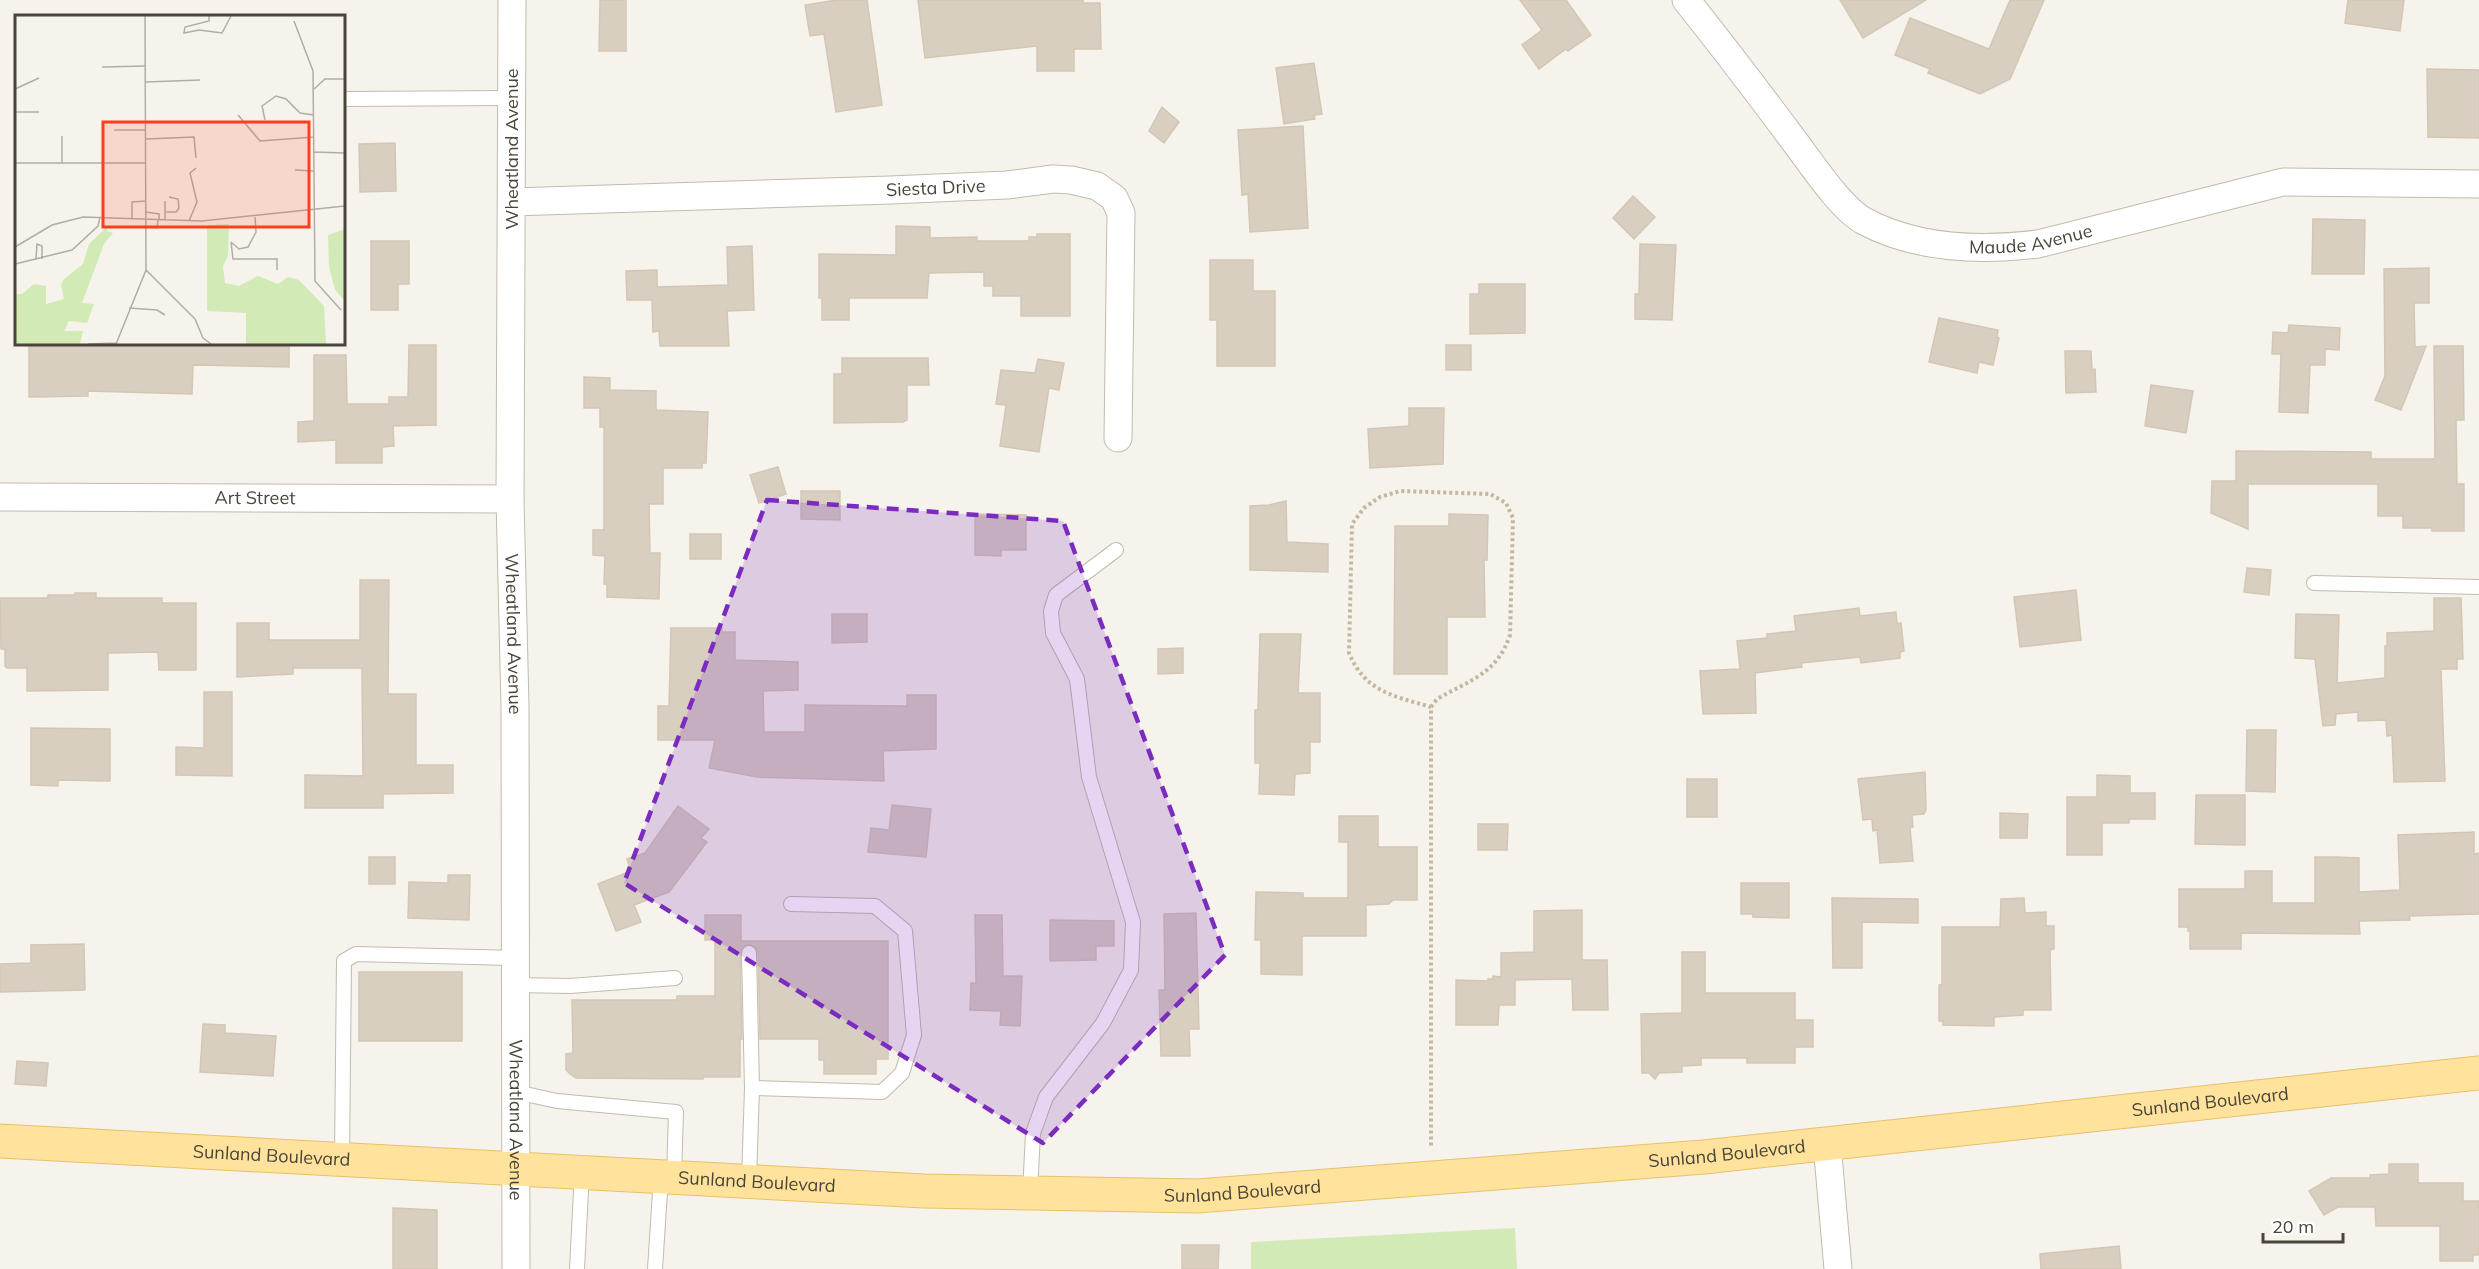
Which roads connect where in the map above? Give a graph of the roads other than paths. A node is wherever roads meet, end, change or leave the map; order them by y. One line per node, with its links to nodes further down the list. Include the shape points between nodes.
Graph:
1 (512, 0): 3 (street, Wheatland Avenue)
2 (1686, 0): 5 (street, Maude Avenue, via 1830,188 1862,220 1897,235 1947,247 2012,248 2038,244 2283,182)
3 (512, 98): 4 (lane); 6 (street, Wheatland Avenue)
4 (345, 99)
5 (2479, 184)
6 (512, 202): 7 (street, Siesta Drive, via 902,190 1053,179 1088,183 1114,198 1121,213); 9 (street, Wheatland Avenue)
7 (1118, 438)
8 (0, 497): 9 (street, Art Street)
9 (510, 500): 15 (street, Wheatland Avenue)
10 (1116, 550): 28 (lane, via 1056,595 1051,611 1053,633 1077,679 1089,777 1133,922 1131,970 1103,1023 1046,1097 1033,1133)
11 (2314, 583): 12 (lane)
12 (2479, 587)
13 (791, 904): 19 (lane, via 875,906 905,931 914,1035 902,1073 882,1092)
14 (749, 952): 19 (lane)
15 (515, 958): 17 (street, Wheatland Avenue); 23 (lane, via 356,954 344,961)
16 (675, 978): 17 (lane, via 570,986)
17 (516, 985): 20 (street, Wheatland Avenue)
18 (2479, 1073): 22 (main road, Sunland Boulevard)
19 (752, 1088): 27 (lane)
20 (516, 1092): 24 (street, Wheatland Avenue); 26 (lane, via 557,1101 676,1112)
21 (0, 1141): 23 (main road, Sunland Boulevard)
22 (1827, 1144): 28 (main road, Sunland Boulevard, via 1197,1196); 32 (street)
23 (342, 1158): 24 (main road, Sunland Boulevard)
24 (516, 1168): 25 (main road, Sunland Boulevard); 29 (street, Wheatland Avenue)
25 (582, 1171): 26 (main road, Sunland Boulevard); 30 (lane)
26 (668, 1176): 27 (main road, Sunland Boulevard); 31 (lane)
27 (749, 1180): 28 (main road, Sunland Boulevard)
28 (1030, 1193)
29 (516, 1269)
30 (577, 1269)
31 (655, 1269)
32 (1838, 1269)

